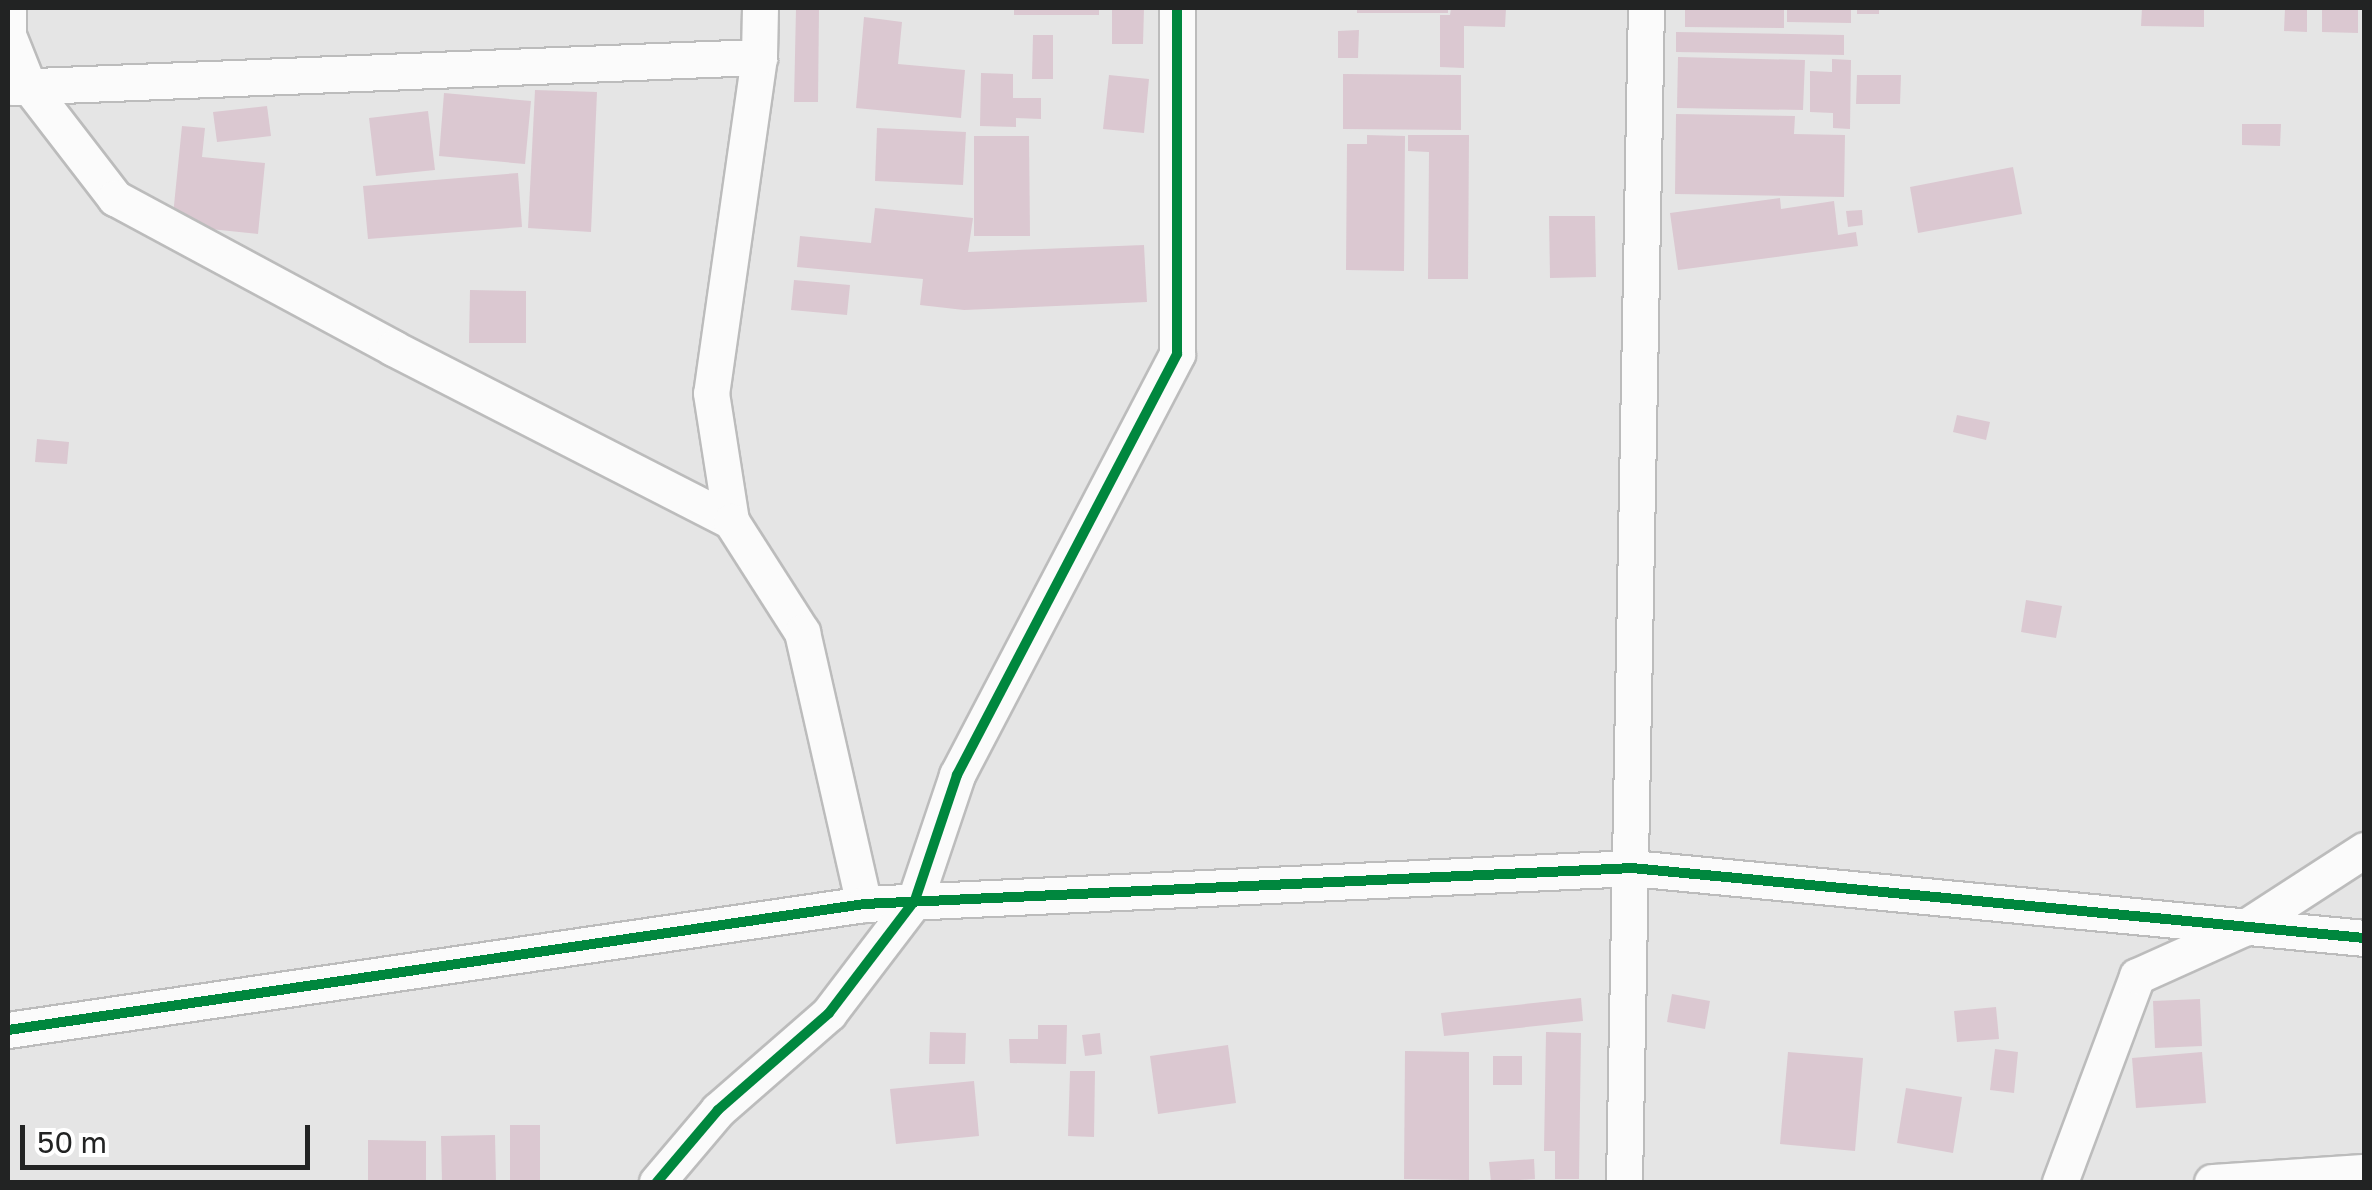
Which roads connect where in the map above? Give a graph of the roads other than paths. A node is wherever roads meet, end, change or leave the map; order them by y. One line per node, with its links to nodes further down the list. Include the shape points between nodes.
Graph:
1 (8, 8): 6 (street)
2 (760, 8): 5 (street)
3 (1177, 8): 10 (street, via 1177,354 957,776)
4 (1646, 8): 9 (street)
5 (759, 58): 6 (street); 7 (street, via 712,393)
6 (18, 86): 7 (street, via 115,198)
7 (732, 522): 11 (street, via 802,632)
8 (2364, 850): 12 (street)
9 (1632, 868): 10 (street); 12 (street); 17 (street)
10 (916, 900): 11 (street); 16 (street, via 829,1013 718,1110)
11 (864, 904): 14 (street)
12 (2244, 928): 13 (street); 18 (street, via 2137,976)
13 (2364, 938)
14 (8, 1030)
15 (2364, 1172): 19 (street)
16 (657, 1182)
17 (1624, 1182)
18 (2060, 1182)
19 (2212, 1182)

